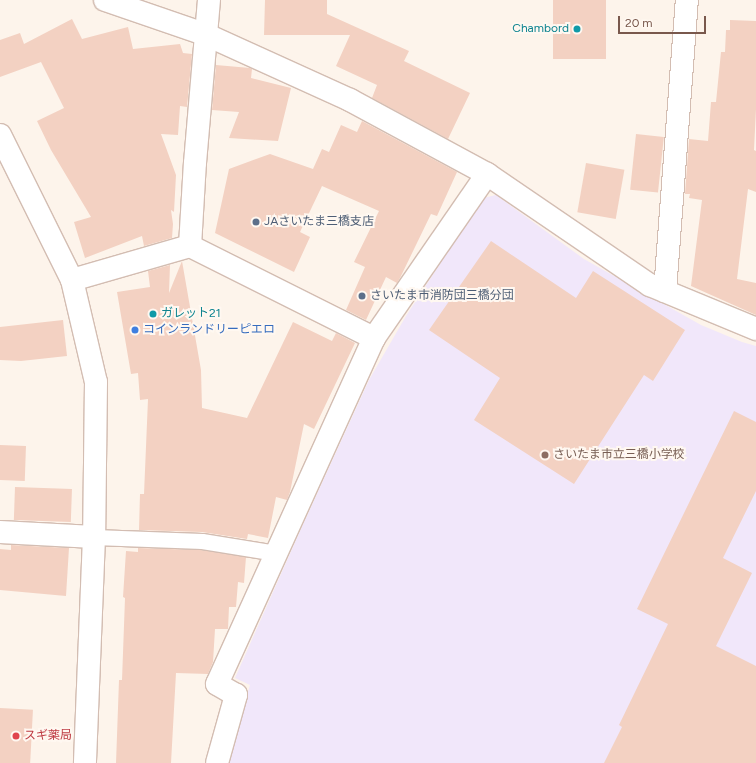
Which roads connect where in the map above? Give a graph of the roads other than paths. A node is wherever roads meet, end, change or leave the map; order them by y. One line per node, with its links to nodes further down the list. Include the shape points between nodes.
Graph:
1 (106, 0): 4 (street)
2 (209, 0): 4 (street)
3 (688, 0): 9 (street)
4 (207, 35): 6 (street, via 350,100); 7 (street)
5 (0, 135): 8 (street)
6 (487, 174): 9 (street, via 650,285); 11 (street)
7 (190, 246): 8 (street); 11 (street)
8 (72, 280): 13 (street, via 96,382)
9 (665, 291): 10 (street)
10 (756, 329)
11 (374, 338): 14 (street)
12 (0, 532): 13 (street)
13 (94, 537): 14 (lane, via 202,541); 15 (street)
14 (276, 553): 16 (street, via 217,684 236,695)
15 (85, 763)
16 (217, 763)

